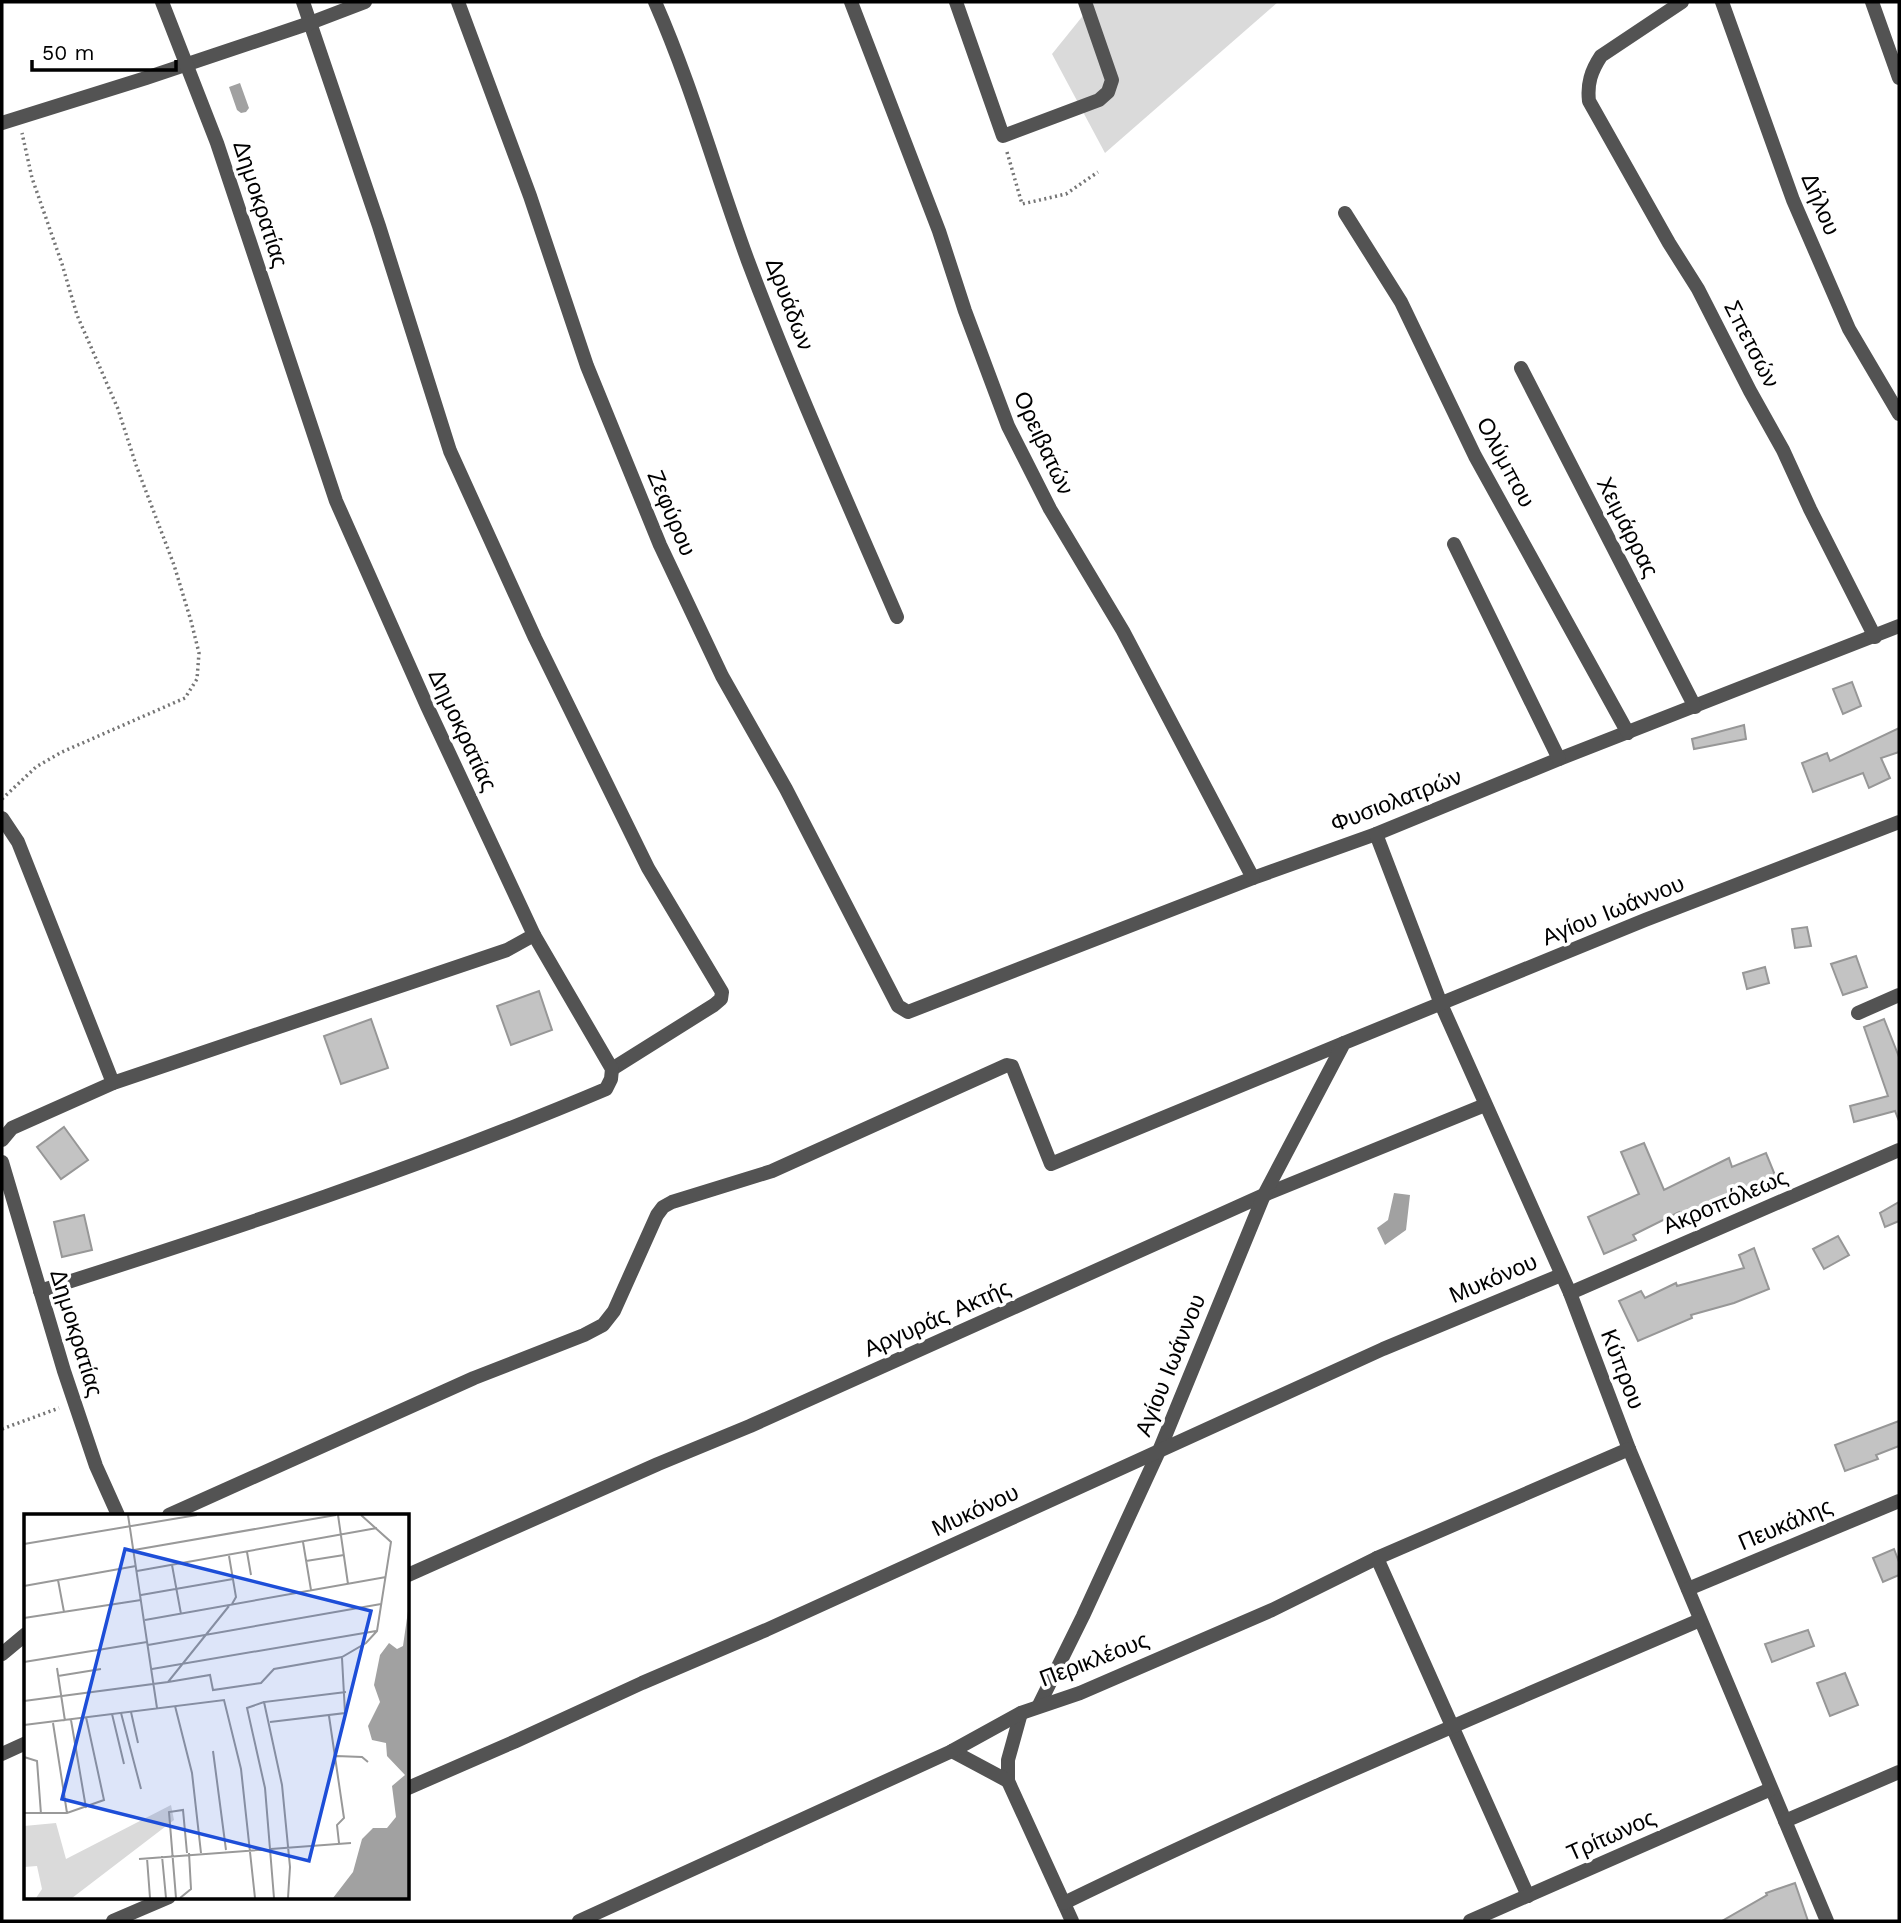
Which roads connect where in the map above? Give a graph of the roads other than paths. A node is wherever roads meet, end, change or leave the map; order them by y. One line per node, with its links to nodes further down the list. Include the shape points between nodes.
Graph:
1 (162, 2): 13 (street, Δημοκρατίας)
2 (303, 2): 12 (street)
3 (365, 2): 12 (street)
4 (458, 2): 33 (street, Ζεφύρου, via 587,366 660,545 722,676 898,1006)
5 (655, 2): 20 (street, Δρυάδων, via 677,52 758,285)
6 (851, 2): 29 (street, Ορειβατών, via 1008,426)
7 (956, 2): 8 (street, via 1003,136 1099,100 1108,92 1112,80)
8 (1085, 2)
9 (1682, 2): 22 (street, Σπετσών, via 1601,56 1588,91 1592,108 1698,289)
10 (1722, 2): 18 (street, Δήλου, via 1793,200 1849,329)
11 (1872, 2): 14 (street)
12 (310, 23): 13 (street); 36 (street, via 450,451 648,868 722,992 714,1005)
13 (187, 63): 15 (street); 30 (street, Δημοκρατίας, via 336,501)
14 (1899, 78)
15 (2, 123)
16 (1345, 213): 24 (street, Ολύμπου, via 1401,302 1475,456)
17 (1521, 368): 23 (street, Χειμάρρας)
18 (1899, 414)
19 (1454, 544): 25 (street)
20 (897, 617)
21 (1899, 626): 22 (street, Φυσιολατρών)
22 (1875, 637): 23 (street, Φυσιολατρών)
23 (1695, 707): 24 (street, Φυσιολατρών)
24 (1628, 733): 25 (street, Φυσιολατρών)
25 (1559, 759): 28 (street, Φυσιολατρών)
26 (2, 818): 37 (street, via 18,842)
27 (1899, 822): 32 (street, Αγίου Ιωάννου)
28 (1376, 834): 29 (street, Φυσιολατρών); 32 (street, Κύπρου)
29 (1253, 878): 33 (street, Φυσιολατρών)
30 (534, 936): 36 (street, Δημοκρατίας); 37 (street, via 507,950)
31 (1899, 995): 34 (street)
32 (1441, 1004): 35 (street, Αγίου Ιωάννου); 38 (street, Κύπρου)
33 (908, 1012)
34 (1858, 1013)
35 (1344, 1043): 42 (street, Αγίου Ιωάννου); 50 (street, Αγίου Ιωάννου, via 1051,1164 1012,1066 1007,1065 772,1171 672,1202 657,1215 614,1311 603,1325)
36 (612, 1069): 44 (street, via 606,1089 532,1120)
37 (113, 1083): 39 (street, via 12,1128)
38 (1485, 1105): 42 (street, Αργυράς Ακτής); 43 (street, Κύπρου)
39 (2, 1140)
40 (1899, 1150): 45 (street, Ακροπόλεως)
41 (2, 1162): 44 (street, Δημοκρατίας)
42 (1264, 1195): 47 (street, Αγίου Ιωάννου); 52 (street, Αργυράς Ακτής)
43 (1562, 1275): 45 (street, Κύπρου); 47 (street, Μυκόνου, via 1383,1349)
44 (40, 1291): 49 (street, Δημοκρατίας, via 96,1466)
45 (1570, 1293): 46 (street, Κύπρου)
46 (1629, 1449): 51 (street, Περικλέους); 53 (street, Κύπρου)
47 (1159, 1451): 57 (street, Αγίου Ιωάννου); 65 (street, Μυκόνου)
48 (1899, 1501): 53 (street, Πευκάλης)
49 (117, 1514)
50 (171, 1514)
51 (1377, 1558): 57 (street, Περικλέους, via 1272,1611 1080,1692); 59 (street)
52 (410, 1575)
53 (1688, 1590): 54 (street, Κύπρου)
54 (1700, 1620): 59 (street); 66 (street, Κύπρου)
55 (24, 1636): 56 (street)
56 (2, 1654)
57 (1038, 1705): 58 (street, Περικλέους)
58 (1021, 1713): 61 (street, Περικλέους); 64 (street, via 1008,1759)
59 (1451, 1726): 68 (street); 70 (street)
60 (24, 1744): 62 (street)
61 (952, 1751): 64 (street); 72 (street, Περικλέους)
62 (2, 1754)
63 (1899, 1772): 67 (street)
64 (1008, 1781): 70 (street)
65 (410, 1787)
66 (1771, 1789): 67 (street, Κύπρου); 68 (street, Τρίτωνος)
67 (1785, 1821): 75 (street, Κύπρου)
68 (1528, 1896): 74 (street, Τρίτωνος)
69 (167, 1898): 71 (street)
70 (1064, 1903): 73 (street)
71 (113, 1921)
72 (579, 1921)
73 (1072, 1921)
74 (1469, 1921)
75 (1827, 1921)

